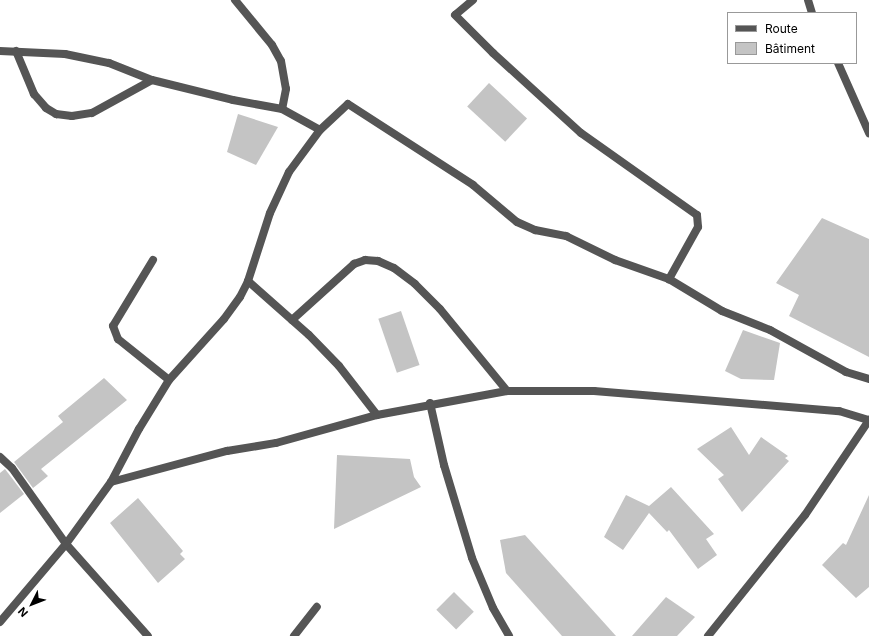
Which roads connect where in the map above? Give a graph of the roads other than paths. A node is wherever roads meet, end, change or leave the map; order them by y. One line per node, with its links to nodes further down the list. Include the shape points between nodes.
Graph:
1 (235, 0): 9 (street, via 272,45 281,61 286,89)
2 (473, 0): 13 (street, via 455,15 493,54 580,133 697,215 698,228)
3 (808, 0): 4 (street)
4 (812, 12)
5 (0, 51): 6 (street)
6 (16, 51): 8 (street, via 65,54 109,63); 8 (street, via 34,94 46,108 56,114 72,116 92,113)
7 (838, 64): 11 (street)
8 (152, 80): 9 (street)
9 (282, 109): 10 (street)
10 (320, 130): 13 (street, via 348,104 474,185 517,222 535,230 571,238 615,260); 14 (street, via 303,150 279,192)
11 (869, 133)
12 (153, 260): 17 (street, via 113,326 118,339)
13 (669, 279): 16 (street, via 722,311 770,330 846,372)
14 (248, 281): 15 (street); 17 (street, via 224,320)
15 (292, 320): 18 (street, via 354,264 365,260 378,261 394,268 415,284 440,309); 20 (street, via 339,366)
16 (869, 379)
17 (169, 380): 23 (street)
18 (507, 391): 19 (street); 21 (street, via 594,391 838,411)
19 (430, 403): 20 (street); 29 (street, via 444,465 472,558 493,608)
20 (377, 414): 23 (street, via 276,444 227,451)
21 (869, 420): 30 (street, via 805,515)
22 (0, 457): 24 (street, via 12,468)
23 (111, 482): 24 (street)
24 (66, 544): 26 (street); 27 (street)
25 (317, 607): 28 (street)
26 (0, 622)
27 (148, 636)
28 (294, 636)
29 (509, 636)
30 (708, 636)

